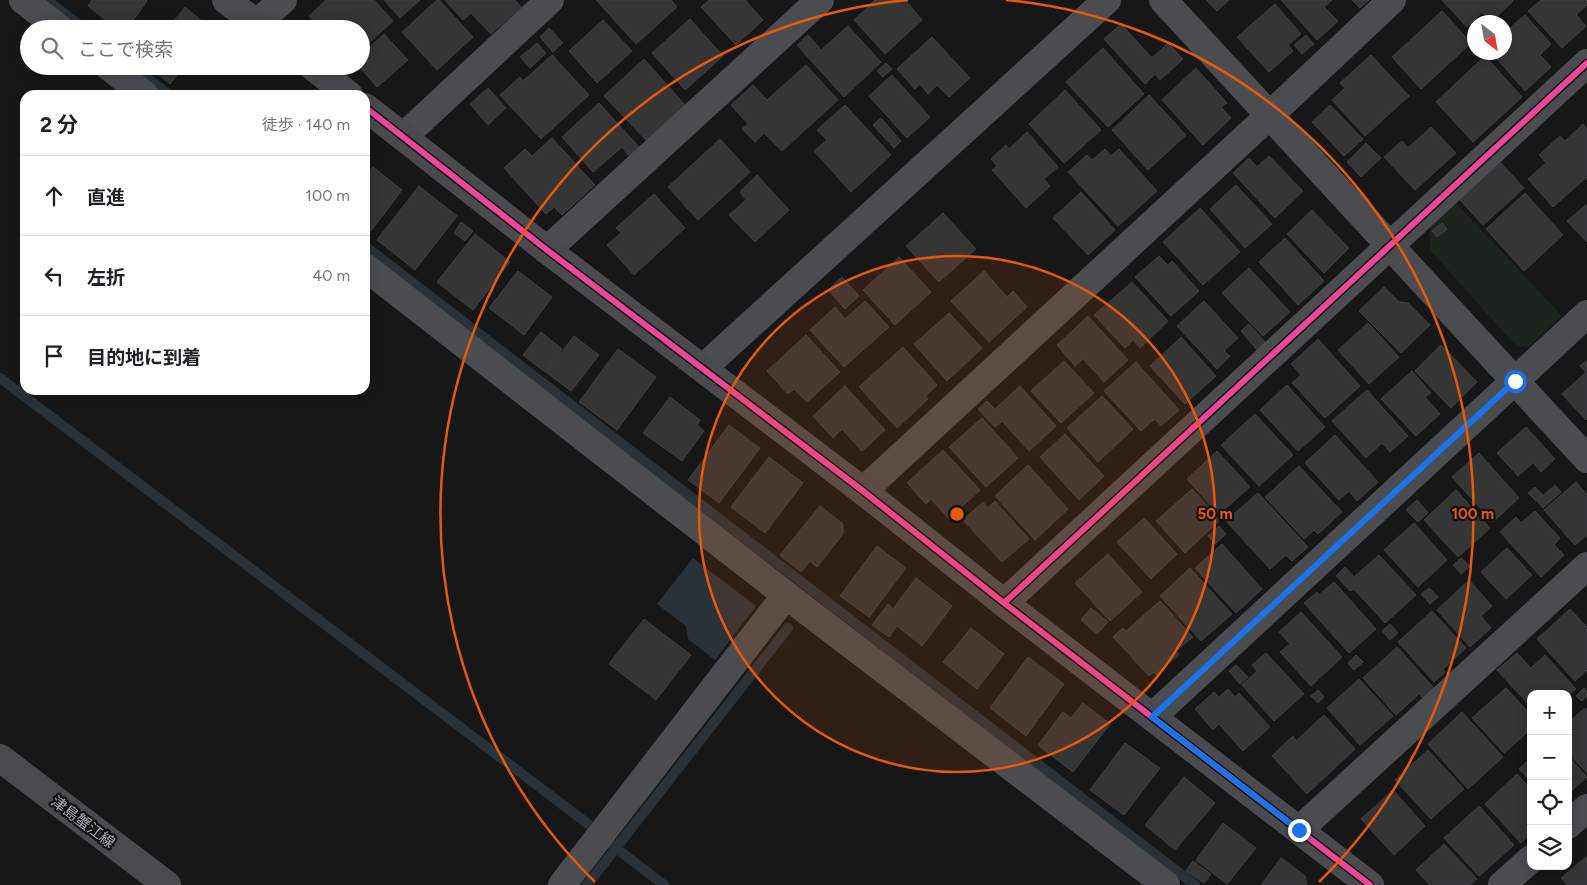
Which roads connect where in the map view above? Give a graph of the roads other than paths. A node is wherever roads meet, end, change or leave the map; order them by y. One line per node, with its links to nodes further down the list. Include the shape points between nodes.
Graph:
1 (23, 0): 9 (street)
2 (226, 0): 10 (street)
3 (282, 0): 11 (street)
4 (550, 0): 19 (street)
5 (820, 0): 21 (street)
6 (1107, 0): 24 (street)
7 (1163, 0): 18 (street)
8 (1392, 0): 18 (street)
9 (49, 20)
10 (253, 20)
11 (266, 20)
12 (1587, 63): 20 (street)
13 (119, 75): 15 (street)
14 (323, 75): 16 (street)
15 (139, 90)
16 (343, 90)
17 (370, 111): 19 (street)
18 (1270, 115): 20 (street); 27 (street)
19 (403, 137): 21 (street)
20 (1391, 246): 25 (street); 30 (street)
21 (548, 250): 24 (street)
22 (370, 271): 29 (street)
23 (1587, 314): 25 (street)
24 (702, 368): 27 (street)
25 (1515, 381): 26 (street); 31 (street)
26 (1587, 459)
27 (863, 491): 30 (street)
28 (1587, 566): 35 (street)
29 (786, 595): 38 (street); 39 (street)
30 (1004, 603): 31 (street)
31 (1152, 717): 35 (street)
32 (0, 758): 37 (street, 津島蟹江線)
33 (1587, 808): 34 (street)
34 (1572, 821)
35 (1299, 830): 40 (street)
36 (1527, 863): 41 (street)
37 (167, 885)
38 (562, 885)
39 (1166, 885)
40 (1370, 885)
41 (1502, 885)

